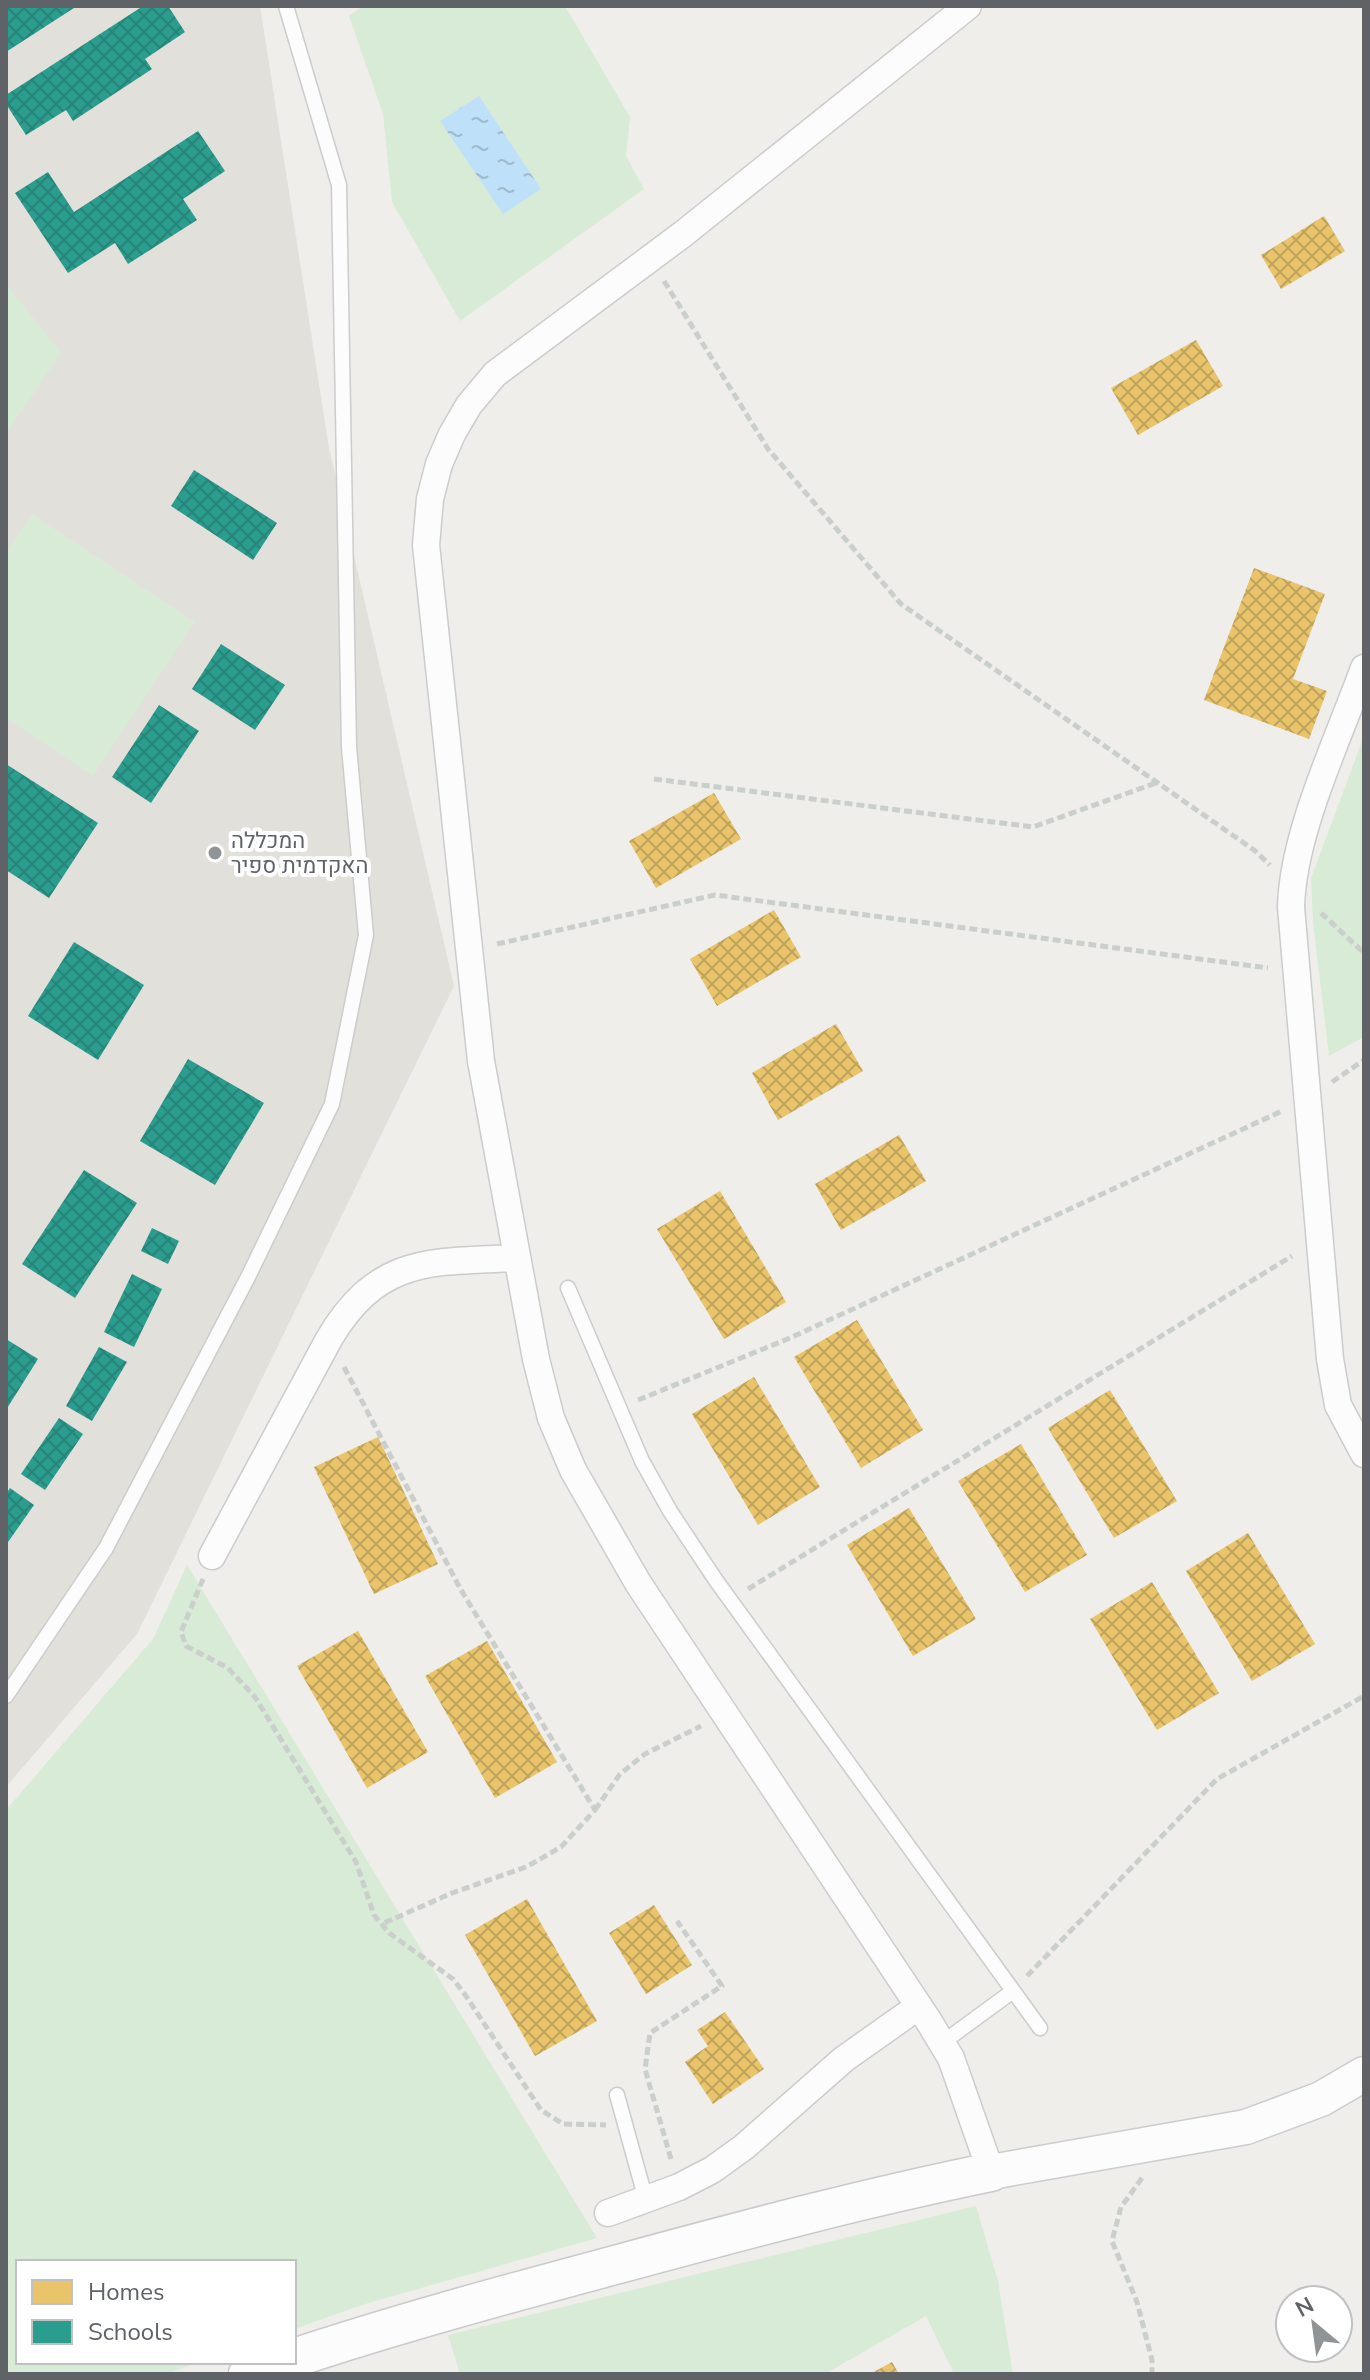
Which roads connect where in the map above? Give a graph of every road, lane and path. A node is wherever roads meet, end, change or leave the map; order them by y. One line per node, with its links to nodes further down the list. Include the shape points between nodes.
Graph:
1 (286, 6): 21 (lane, via 339,185 349,747 366,935 332,1104 106,1548)
2 (968, 6): 3 (street)
3 (650, 259): 6 (path, via 768,449 901,604); 8 (street, via 495,374 469,405 439,464 426,545)
4 (1364, 668): 7 (street, via 1303,834)
5 (654, 779): 6 (path, via 1033,827)
6 (1157, 782): 7 (path, via 1254,850)
7 (1291, 885): 9 (path); 10 (street)
8 (468, 950): 10 (path, via 715,895); 14 (street, via 481,1061)
9 (1364, 953)
10 (1296, 972): 12 (street)
11 (1364, 1060): 12 (path)
12 (1308, 1099): 13 (street); 17 (path, via 790,1338)
13 (1320, 1240): 18 (street, via 1338,1405); 20 (path)
14 (517, 1258): 16 (street, via 406,1267 359,1299); 23 (street, via 551,1418 573,1470 638,1583)
15 (568, 1288): 17 (lane)
16 (329, 1339): 19 (street); 24 (path, via 461,1590)
17 (619, 1408): 20 (lane, via 670,1511)
18 (1364, 1454)
19 (212, 1556): 26 (path, via 181,1632 186,1646 228,1668 255,1697 356,1862)
20 (730, 1600): 27 (lane)
21 (6, 1696)
22 (1364, 1696): 27 (path, via 1217,1779)
23 (725, 1714): 24 (path, via 645,1754 620,1774); 28 (street)
24 (595, 1810): 26 (path, via 561,1847 526,1867)
25 (677, 1921): 36 (path, via 722,1986 650,2033 645,2069)
26 (382, 1924): 33 (path, via 453,1979 541,2110 563,2124)
27 (1013, 1991): 29 (lane); 30 (lane)
28 (919, 2006): 30 (street); 36 (street, via 844,2059 744,2147)
29 (1040, 2028)
30 (942, 2043): 35 (street)
31 (1364, 2074): 34 (street, via 1288,2113 1246,2127)
32 (617, 2095): 33 (lane)
33 (624, 2123): 37 (lane)
34 (1171, 2140): 35 (street); 42 (path, via 1121,2207 1112,2241 1137,2302)
35 (991, 2172): 39 (main road, via 785,2219)
36 (679, 2187): 37 (street)
37 (646, 2200): 38 (street)
38 (608, 2213)
39 (296, 2357)
40 (276, 2364): 41 (main road)
41 (248, 2374)
42 (1152, 2374)

